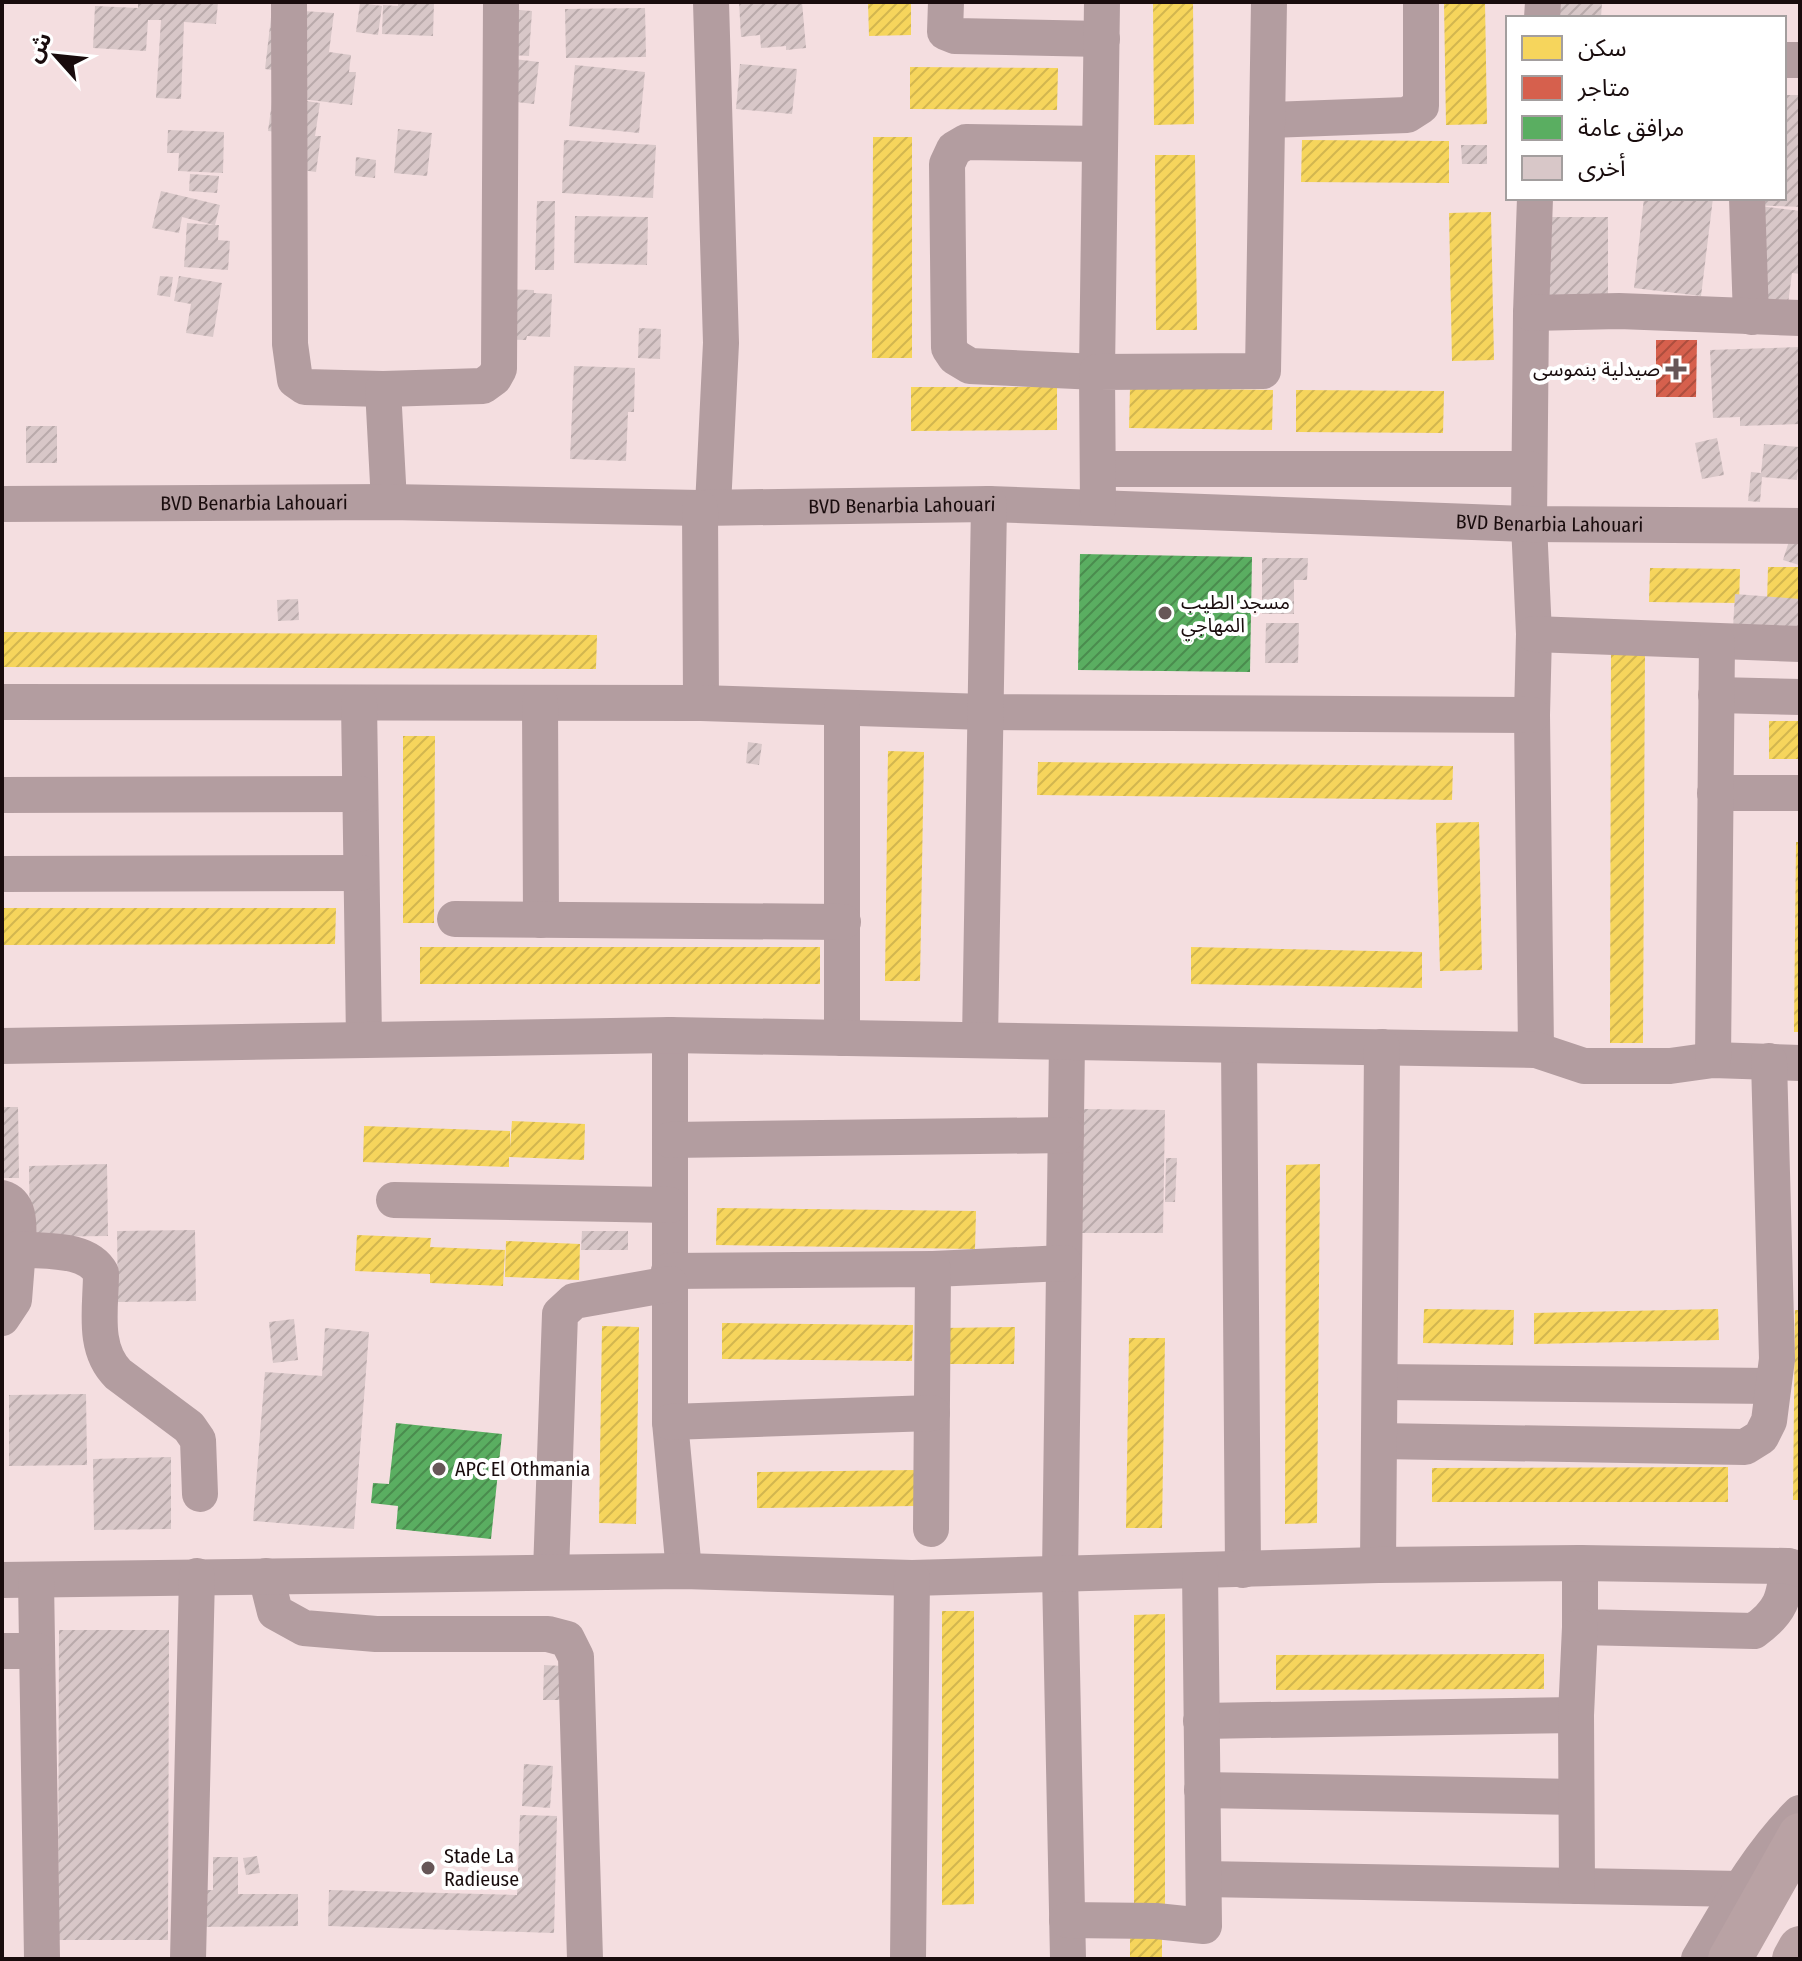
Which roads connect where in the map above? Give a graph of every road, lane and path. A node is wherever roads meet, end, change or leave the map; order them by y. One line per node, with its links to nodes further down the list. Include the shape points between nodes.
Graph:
1 (289, 2): 17 (street, via 290,344 295,380 305,387)
2 (501, 2): 17 (street, via 499,369 483,386)
3 (711, 2): 23 (street, via 721,343)
4 (946, 2): 8 (street, via 945,32 955,36)
5 (1102, 2): 8 (street)
6 (1269, 2): 9 (street)
7 (1421, 2): 9 (street, via 1421,106 1407,115)
8 (1102, 39): 10 (street)
9 (1267, 120): 16 (street, via 1263,371)
10 (1100, 144): 16 (street); 16 (street, via 966,142 954,149 947,164 949,348 955,357 970,366)
11 (1535, 200): 13 (street)
12 (1747, 200): 14 (street)
13 (1531, 313): 14 (street); 19 (street)
14 (1751, 317): 15 (street)
15 (1800, 318)
16 (1097, 372): 18 (street)
17 (383, 389): 20 (street)
18 (1098, 469): 19 (street); 24 (street)
19 (1529, 469): 25 (street)
20 (389, 502): 21 (street, BVD Benarbia Lahouari); 23 (street, BVD Benarbia Lahouari)
21 (2, 504)
22 (989, 504): 23 (street, BVD Benarbia Lahouari); 24 (street, BVD Benarbia Lahouari); 37 (street)
23 (706, 507): 35 (street)
24 (1098, 508): 25 (street, BVD Benarbia Lahouari)
25 (1529, 524): 26 (street, BVD Benarbia Lahouari); 27 (street)
26 (1800, 526)
27 (1534, 634): 28 (street); 38 (street)
28 (1717, 642): 29 (street); 30 (street)
29 (1800, 644)
30 (1716, 695): 31 (street); 39 (street)
31 (1800, 697)
32 (2, 702): 33 (street)
33 (359, 703): 34 (street); 41 (street)
34 (540, 703): 35 (street); 46 (street)
35 (701, 703): 36 (street)
36 (842, 708): 37 (street); 47 (street)
37 (985, 712): 38 (street); 51 (street)
38 (1532, 715): 56 (street)
39 (1715, 793): 40 (street); 57 (street)
40 (1800, 793)
41 (360, 794): 42 (street); 43 (street)
42 (2, 795)
43 (361, 873): 44 (street); 50 (street)
44 (2, 874)
45 (455, 919): 46 (street)
46 (541, 920): 47 (street)
47 (843, 922): 49 (street)
48 (670, 1035): 49 (street); 50 (street); 60 (street)
49 (842, 1038): 51 (street)
50 (364, 1040): 54 (street)
51 (980, 1040): 52 (street)
52 (1067, 1042): 53 (street); 59 (street)
53 (1239, 1045): 55 (street); 80 (street)
54 (2, 1046)
55 (1382, 1047): 56 (street); 69 (street)
56 (1536, 1050): 57 (street, via 1584,1066)
57 (1713, 1060): 58 (street)
58 (1785, 1062): 70 (street)
59 (1066, 1135): 60 (street); 65 (street)
60 (670, 1140): 63 (street)
61 (2, 1198): 64 (street, via 17,1212)
62 (394, 1200): 63 (street)
63 (670, 1205): 67 (street)
64 (18, 1249): 68 (street, via 14,1300); 74 (street, via 86,1256 97,1265 100,1349 118,1374 189,1427 198,1440)
65 (1064, 1263): 66 (street); 83 (street)
66 (933, 1269): 67 (street); 71 (street)
67 (670, 1278): 72 (street); 82 (street, via 574,1301 560,1314)
68 (2, 1318)
69 (1380, 1382): 70 (street); 73 (street)
70 (1773, 1386): 73 (street, via 1769,1421 1761,1437 1745,1447)
71 (932, 1413): 72 (street); 75 (street)
72 (670, 1422): 81 (street)
73 (1380, 1441): 77 (street)
74 (200, 1494)
75 (931, 1529)
76 (1580, 1563): 77 (street); 78 (street); 88 (street)
77 (1378, 1565): 80 (street)
78 (1796, 1566): 88 (street, via 1772,1618 1754,1631)
79 (1200, 1570): 80 (street); 83 (street); 91 (street)
80 (1243, 1570)
81 (684, 1571): 82 (street); 86 (street)
82 (551, 1572): 85 (street)
83 (1060, 1574): 86 (street); 99 (street)
84 (197, 1576): 85 (street); 87 (street); 105 (street)
85 (266, 1576): 106 (street, via 275,1612 304,1628 376,1634 548,1634 567,1639 576,1657)
86 (912, 1578): 107 (street)
87 (19, 1580): 89 (street)
88 (1580, 1627): 90 (street)
89 (20, 1651): 102 (street)
90 (1576, 1715): 91 (street); 93 (street)
91 (1201, 1721): 92 (street)
92 (1202, 1790): 93 (street); 96 (street)
93 (1576, 1797): 97 (street)
94 (1800, 1813): 98 (street, via 1780,1832)
95 (1800, 1835): 110 (highway)
96 (1204, 1879): 97 (street); 100 (street)
97 (1577, 1886): 98 (street)
98 (1741, 1889): 109 (street)
99 (1067, 1920): 100 (street, via 1156,1921); 108 (street)
100 (1204, 1943)
101 (1800, 1948): 111 (highway)
102 (42, 1958): 103 (street); 104 (street)
103 (33, 1959)
104 (72, 1959)
105 (188, 1959)
106 (585, 1959)
107 (908, 1959)
108 (1068, 1959)
109 (1699, 1959)
110 (1730, 1959)
111 (1794, 1959)

